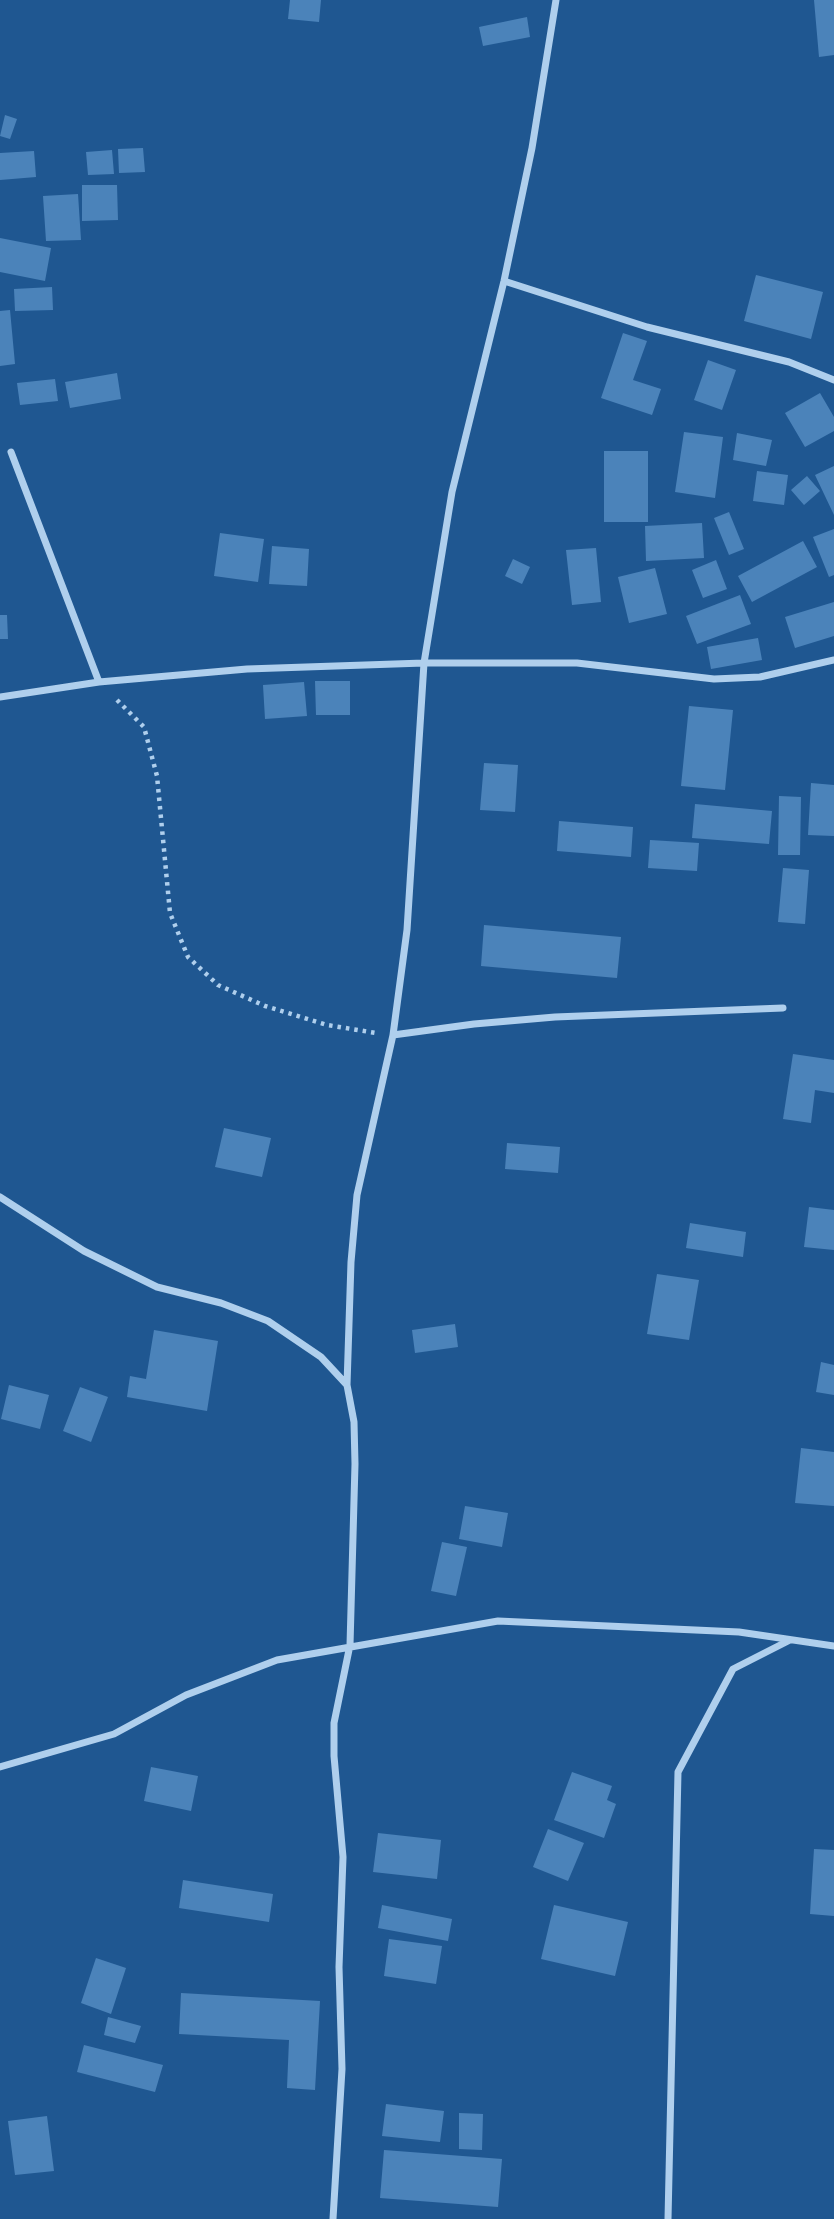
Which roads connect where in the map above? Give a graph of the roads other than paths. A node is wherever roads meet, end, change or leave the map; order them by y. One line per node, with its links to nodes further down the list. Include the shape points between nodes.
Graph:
1 (556, 0): 2 (street)
2 (504, 281): 3 (street, via 647,327 789,362); 6 (street, via 452,492)
3 (834, 380)
4 (11, 452): 7 (street)
5 (834, 660): 6 (street, via 760,677 714,678 578,663)
6 (424, 663): 7 (street, via 247,669); 10 (street, via 407,930)
7 (99, 682): 8 (street)
8 (0, 697)
9 (783, 1008): 10 (street, via 555,1017)
10 (393, 1035): 12 (street, via 357,1195)
11 (0, 1198): 12 (street, via 84,1251 157,1287 268,1321 321,1357)
12 (347, 1385): 14 (street, via 355,1464)
13 (790, 1640): 14 (street, via 739,1632 498,1621); 15 (street); 18 (street, via 733,1669 678,1772)
14 (350, 1645): 16 (street, via 253,1669 186,1695 114,1734); 17 (street, via 334,1723 343,1857 342,2069)
15 (834, 1646)
16 (0, 1767)
17 (333, 2219)
18 (668, 2219)

